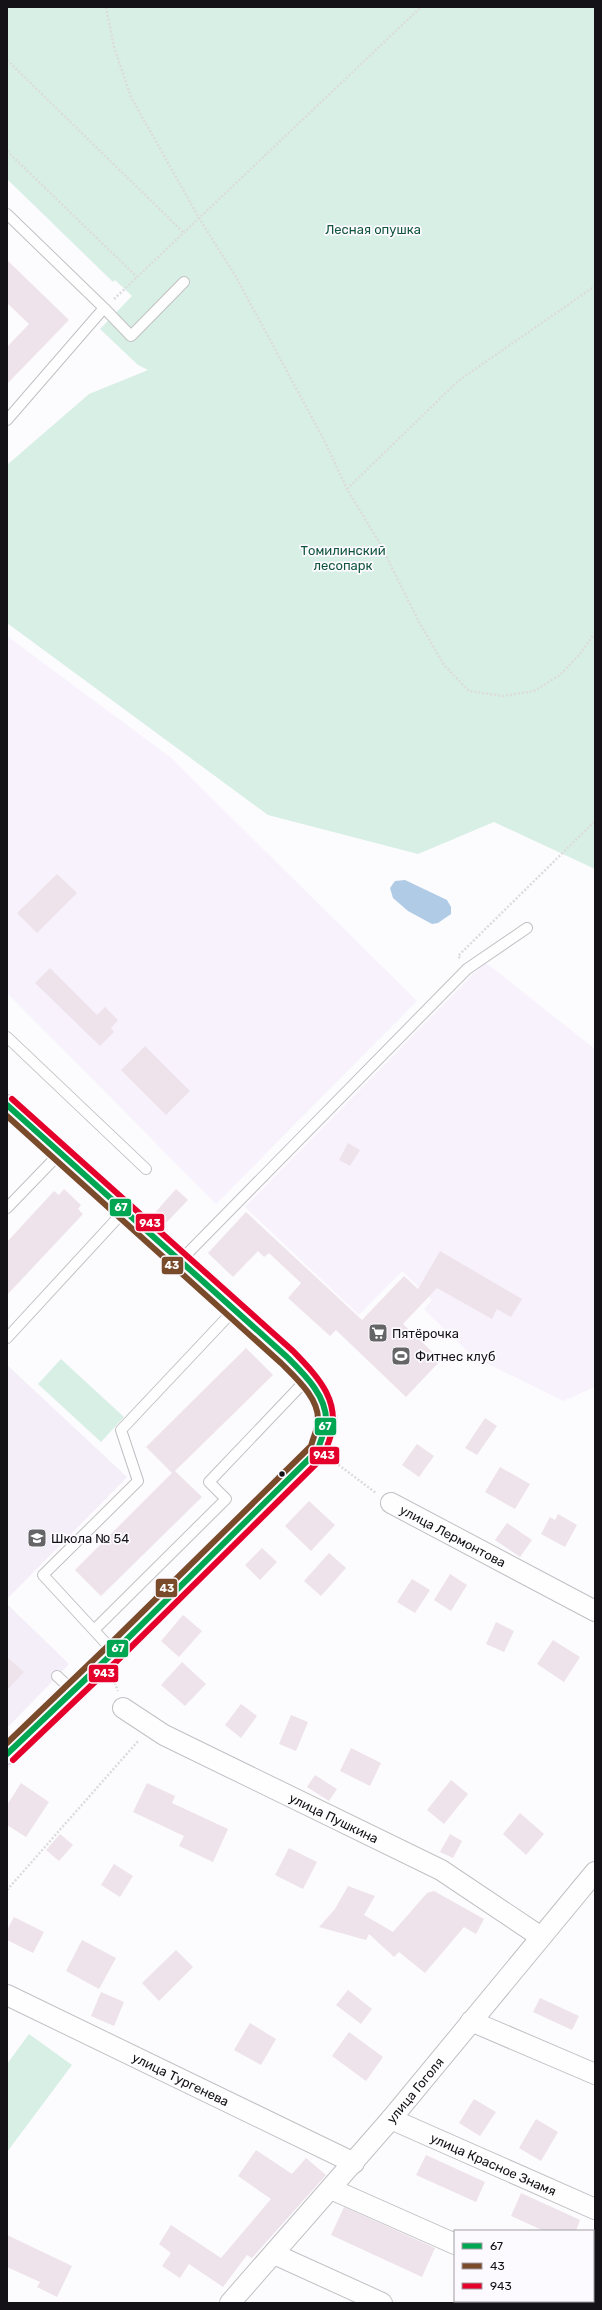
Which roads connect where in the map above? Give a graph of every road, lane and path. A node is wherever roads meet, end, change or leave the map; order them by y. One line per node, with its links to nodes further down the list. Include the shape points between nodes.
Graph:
1 (106, 7): 6 (path, via 114,47 131,97)
2 (421, 7): 6 (path)
3 (7, 60): 7 (path)
4 (7, 151): 8 (path)
5 (7, 214): 12 (lane)
6 (199, 218): 7 (path); 14 (path, via 236,277 323,438)
7 (184, 233): 8 (path)
8 (137, 277): 11 (path)
9 (184, 282): 12 (lane, via 131,336)
10 (595, 286): 14 (path, via 458,381)
11 (121, 292)
12 (104, 308): 13 (lane)
13 (7, 420)
14 (347, 489): 15 (path, via 379,542 419,622 444,665 469,691 503,696 534,691 560,675)
15 (595, 633)
16 (595, 820): 18 (path, via 458,956)
17 (527, 928): 18 (lane)
18 (467, 969): 25 (lane)
19 (7, 1037): 22 (lane)
20 (7, 1105): 21 (street)
21 (60, 1153): 23 (lane); 24 (street)
22 (146, 1169)
23 (7, 1208)
24 (124, 1211): 25 (street); 27 (lane)
25 (180, 1261): 26 (street)
26 (234, 1310): 28 (street); 32 (lane, via 121,1430 138,1480 43,1575)
27 (7, 1338)
28 (308, 1378): 29 (street, via 321,1399 327,1421); 32 (lane, via 209,1482 226,1499)
29 (318, 1450): 30 (path, улица Лермонтова); 33 (street)
30 (391, 1503): 31 (street, улица Лермонтова)
31 (595, 1611)
32 (94, 1630): 33 (lane)
33 (114, 1652): 35 (street)
34 (57, 1676): 35 (lane)
35 (73, 1691): 38 (street)
36 (123, 1708): 37 (street, улица Пушкина)
37 (151, 1726): 40 (path); 41 (street, улица Пушкина, via 164,1735 441,1870)
38 (7, 1754)
39 (595, 1872): 41 (street, улица Гоголя)
40 (7, 1890)
41 (541, 1937): 43 (street, улица Гоголя)
42 (7, 1995): 46 (street, улица Тургенева)
43 (471, 2020): 44 (street); 45 (street, улица Гоголя)
44 (595, 2074)
45 (392, 2119): 46 (street, улица Гоголя); 48 (street, улица Красное Знамя)
46 (354, 2163): 47 (street, улица Гоголя)
47 (331, 2189): 49 (street); 50 (street, улица Гоголя)
48 (595, 2209)
49 (454, 2244)
50 (274, 2254): 51 (street, улица Гоголя); 52 (street)
51 (230, 2303)
52 (382, 2303)

